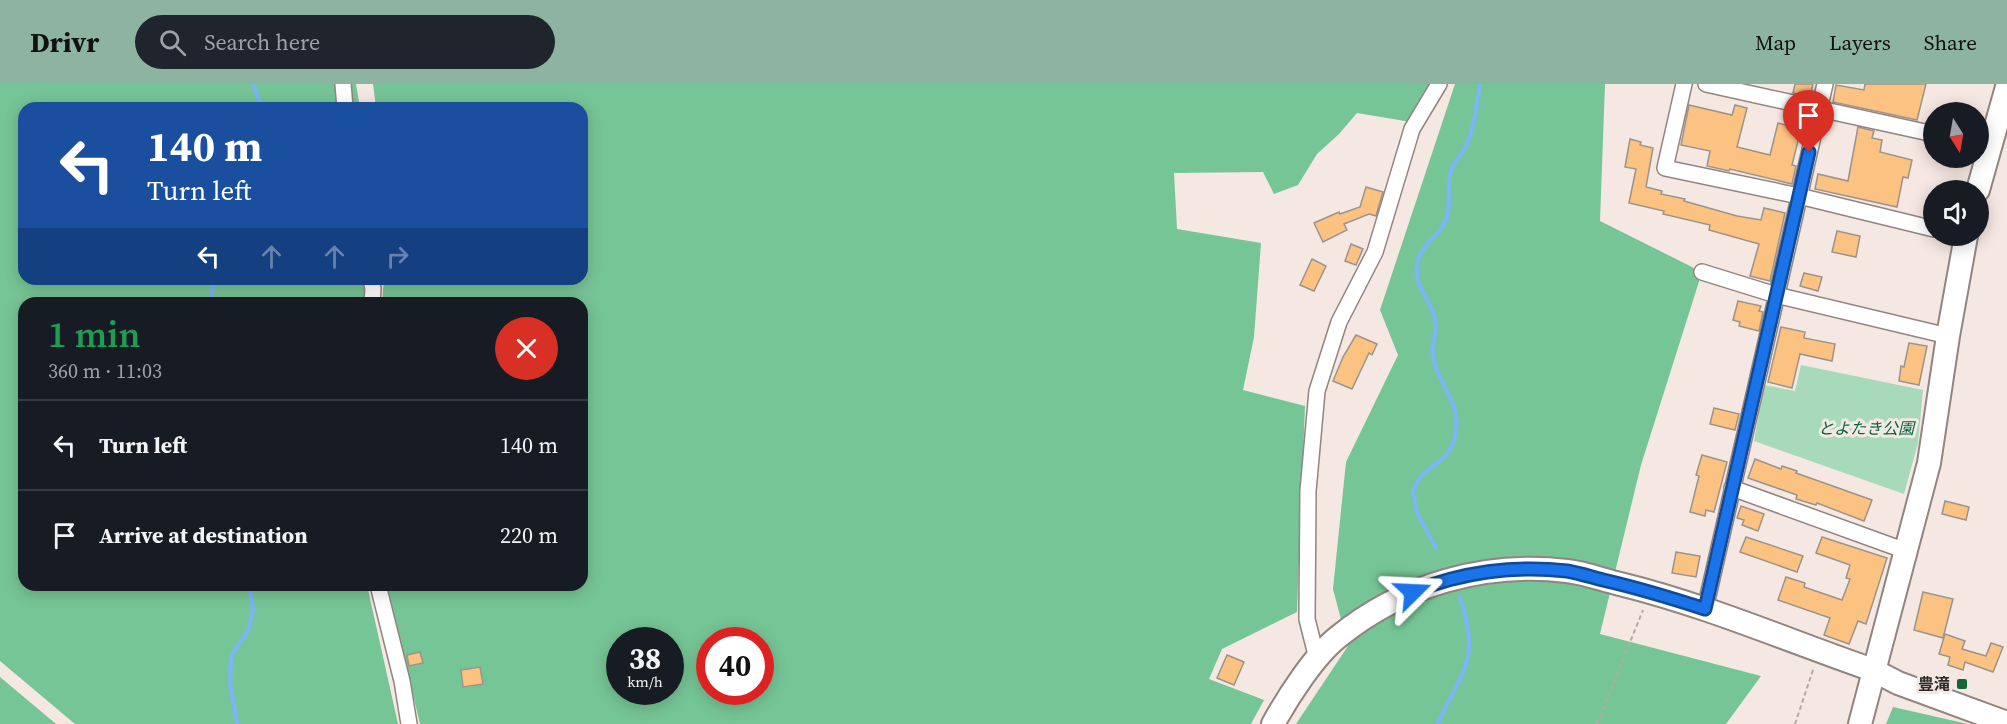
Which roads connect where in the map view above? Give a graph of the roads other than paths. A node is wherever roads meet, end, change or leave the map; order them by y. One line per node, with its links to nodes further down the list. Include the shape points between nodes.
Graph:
1 (343, 84): 7 (street)
2 (1438, 84): 21 (street, via 1412,129 1374,252 1339,322 1317,392 1308,492 1307,619)
3 (1684, 84): 11 (street, via 1665,168)
4 (1706, 84): 8 (street)
5 (1825, 84): 8 (street)
6 (2007, 87): 10 (street)
7 (344, 102)
8 (1819, 108): 9 (street); 11 (street)
9 (1923, 132)
10 (1989, 133)
11 (1799, 196): 12 (street); 15 (street)
12 (1923, 226)
13 (1963, 246): 16 (street)
14 (1702, 272): 15 (street)
15 (1776, 295): 16 (street); 17 (street)
16 (1948, 336): 18 (street, via 1929,463)
17 (1732, 488): 18 (street); 20 (street)
18 (1906, 551): 22 (street)
19 (380, 591): 24 (street)
20 (1705, 609): 21 (street, via 1568,571 1477,572 1434,583 1392,601 1337,638); 22 (street)
21 (1317, 659): 25 (street)
22 (1873, 670): 23 (street); 26 (street)
23 (2007, 723)
24 (409, 724)
25 (1273, 724)
26 (1860, 724)

